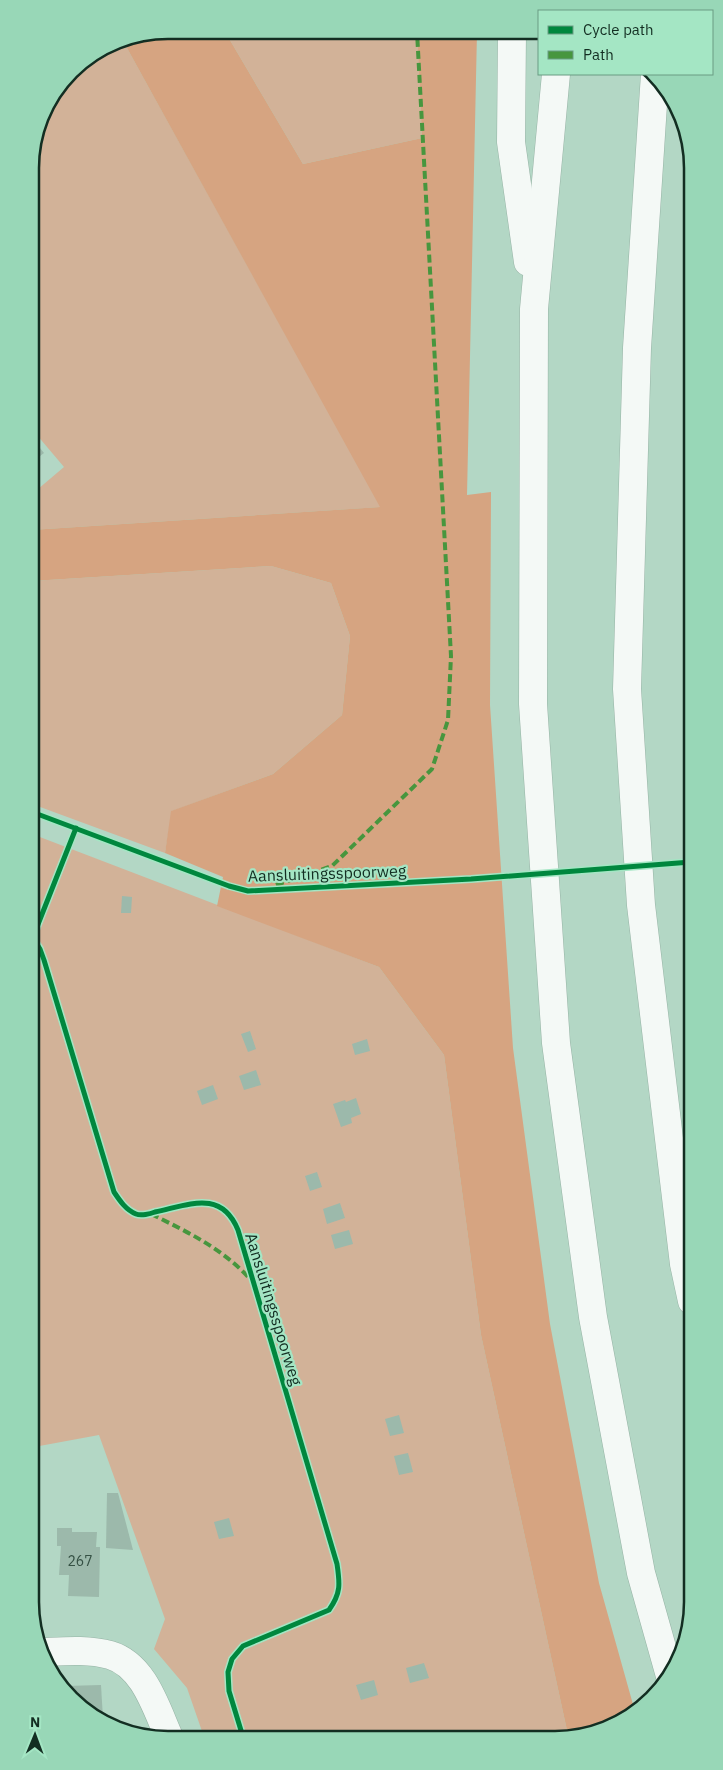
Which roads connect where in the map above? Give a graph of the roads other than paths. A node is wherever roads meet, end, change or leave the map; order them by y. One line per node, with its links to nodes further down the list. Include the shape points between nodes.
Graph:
1 (512, 39): 4 (main road, via 511,142)
2 (556, 75): 4 (main road)
3 (654, 85): 5 (main road, via 636,348 627,689 641,905)
4 (534, 309): 7 (main road, via 534,704 556,1043 593,1317 641,1573)
5 (684, 1260)
6 (49, 1652): 8 (main road, via 91,1652 111,1655 126,1663 147,1687)
7 (667, 1666)
8 (167, 1731)

